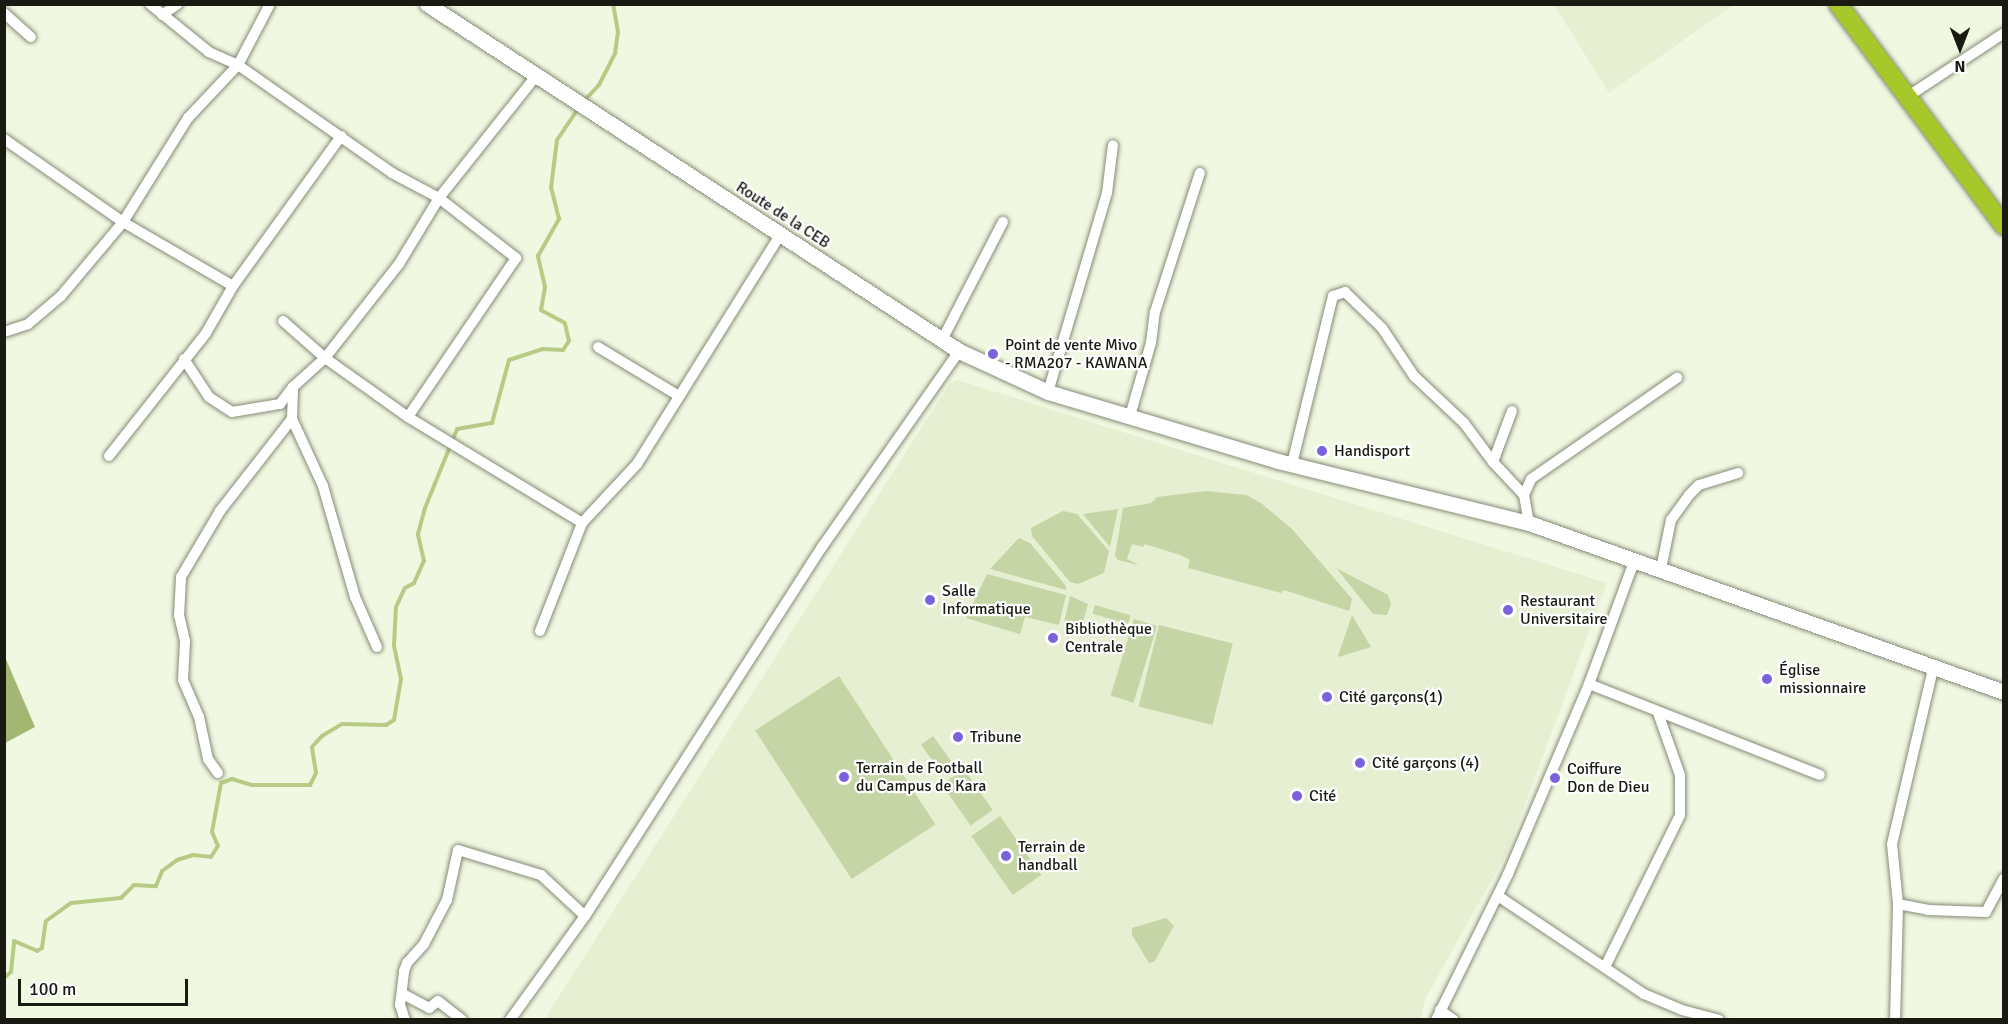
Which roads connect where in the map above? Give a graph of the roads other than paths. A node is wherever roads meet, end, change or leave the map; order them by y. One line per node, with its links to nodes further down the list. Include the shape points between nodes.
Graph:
1 (150, 4): 7 (street)
2 (178, 4): 7 (street)
3 (270, 4): 10 (street)
4 (427, 4): 11 (main road)
5 (1838, 4): 12 (highway)
6 (4, 13): 9 (street)
7 (162, 15): 10 (street, via 209,52)
8 (2004, 33): 12 (street)
9 (31, 37)
10 (238, 65): 13 (street); 18 (street, via 188,118)
11 (536, 76): 17 (street); 21 (main road, Route de la CEB)
12 (1907, 97): 20 (highway)
13 (341, 135): 17 (street, via 392,173); 22 (street)
14 (6, 142): 18 (street)
15 (1113, 145): 32 (street, via 1107,193)
16 (1200, 173): 35 (street, via 1155,312 1151,343)
17 (439, 198): 28 (street, via 399,264); 36 (street, via 516,258)
18 (123, 222): 22 (street); 24 (street, via 61,296 28,324)
19 (1003, 222): 25 (street)
20 (2004, 226)
21 (780, 235): 25 (main road, Route de la CEB); 33 (street)
22 (233, 286): 29 (street, via 206,333)
23 (283, 321): 28 (street)
24 (4, 332)
25 (942, 340): 27 (main road, Route de la CEB)
26 (598, 347): 33 (street)
27 (959, 351): 32 (main road, Route de la CEB); 58 (street, via 822,547)
28 (325, 358): 31 (street); 36 (street)
29 (184, 359): 31 (street, via 209,397 232,412 280,404); 38 (street)
30 (1677, 378): 42 (street, via 1531,479)
31 (293, 387): 37 (street)
32 (1048, 392): 35 (main road, Route de la CEB)
33 (679, 396): 44 (street, via 637,464)
34 (1512, 411): 39 (street)
35 (1130, 416): 40 (main road, Route de la CEB)
36 (408, 417): 44 (street)
37 (292, 419): 48 (street, via 323,486 355,597); 53 (street, via 220,511 182,577 178,616 185,641 183,680 199,717 208,759)
38 (109, 456)
39 (1493, 462): 40 (street, via 1464,423 1414,376 1382,328 1345,292 1333,296); 42 (street)
40 (1292, 464): 43 (main road, Route de la CEB)
41 (1738, 473): 46 (street, via 1699,485 1689,495 1671,520)
42 (1524, 495): 43 (street)
43 (1529, 523): 45 (main road, Route de la CEB)
44 (582, 524): 47 (street)
45 (1635, 559): 46 (main road, Route de la CEB); 50 (street)
46 (1661, 569): 49 (main road, Route de la CEB)
47 (540, 631)
48 (378, 647)
49 (1934, 669): 51 (main road, Route de la CEB); 57 (street, via 1892,844)
50 (1589, 684): 52 (street); 56 (street)
51 (2004, 692)
52 (1658, 713): 54 (street); 59 (street, via 1680,775 1680,815)
53 (218, 773)
54 (1820, 775)
55 (2004, 878): 57 (street, via 1986,912 1928,910)
56 (1498, 896): 59 (street); 61 (street)
57 (1898, 904): 67 (street)
58 (585, 916): 60 (street, via 541,875 458,850 447,900 424,944 407,963); 64 (street)
59 (1605, 968): 66 (street, via 1652,998)
60 (403, 994): 62 (street, via 400,1005); 63 (street, via 429,1008 438,1001)
61 (1438, 1015): 65 (street)
62 (405, 1020)
63 (462, 1020)
64 (510, 1020)
65 (1454, 1020)
66 (1719, 1020)
67 (1895, 1020)

